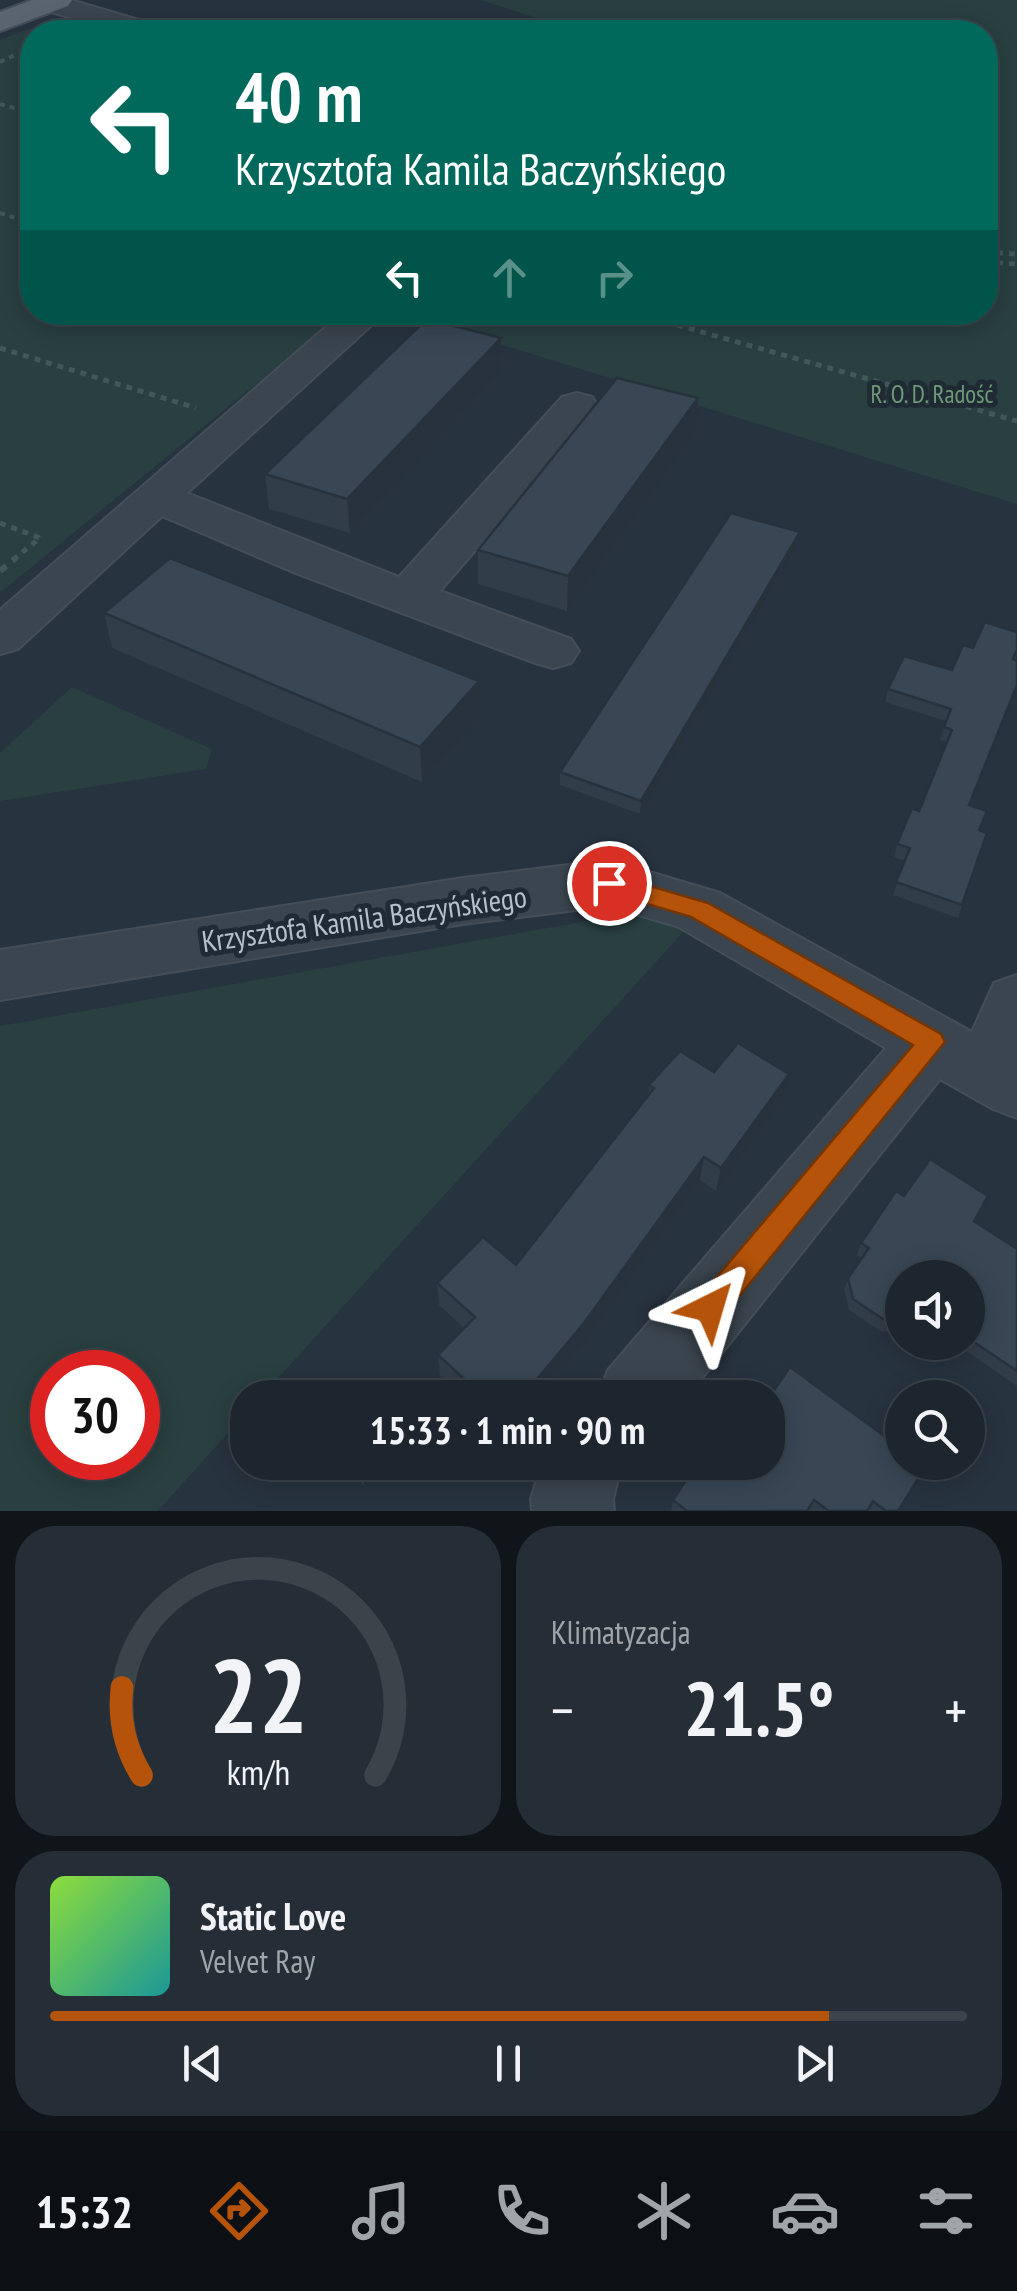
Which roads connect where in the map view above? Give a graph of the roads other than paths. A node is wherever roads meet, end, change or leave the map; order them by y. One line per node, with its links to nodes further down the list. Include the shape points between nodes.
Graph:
1 (54, 2): 2 (street); 3 (main road)
2 (111, 20)
3 (0, 22)
4 (353, 325): 6 (street)
5 (577, 406): 7 (street)
6 (156, 497): 7 (street); 8 (street)
7 (408, 597): 9 (street)
8 (0, 638)
9 (553, 650)
10 (0, 975): 12 (street, Krzysztofa Kamila Baczyńskiego, via 609,883 699,910)
11 (1017, 1000): 12 (street)
12 (978, 1067): 13 (street)
13 (655, 1380)
14 (577, 1480): 15 (street)
15 (573, 1511)

